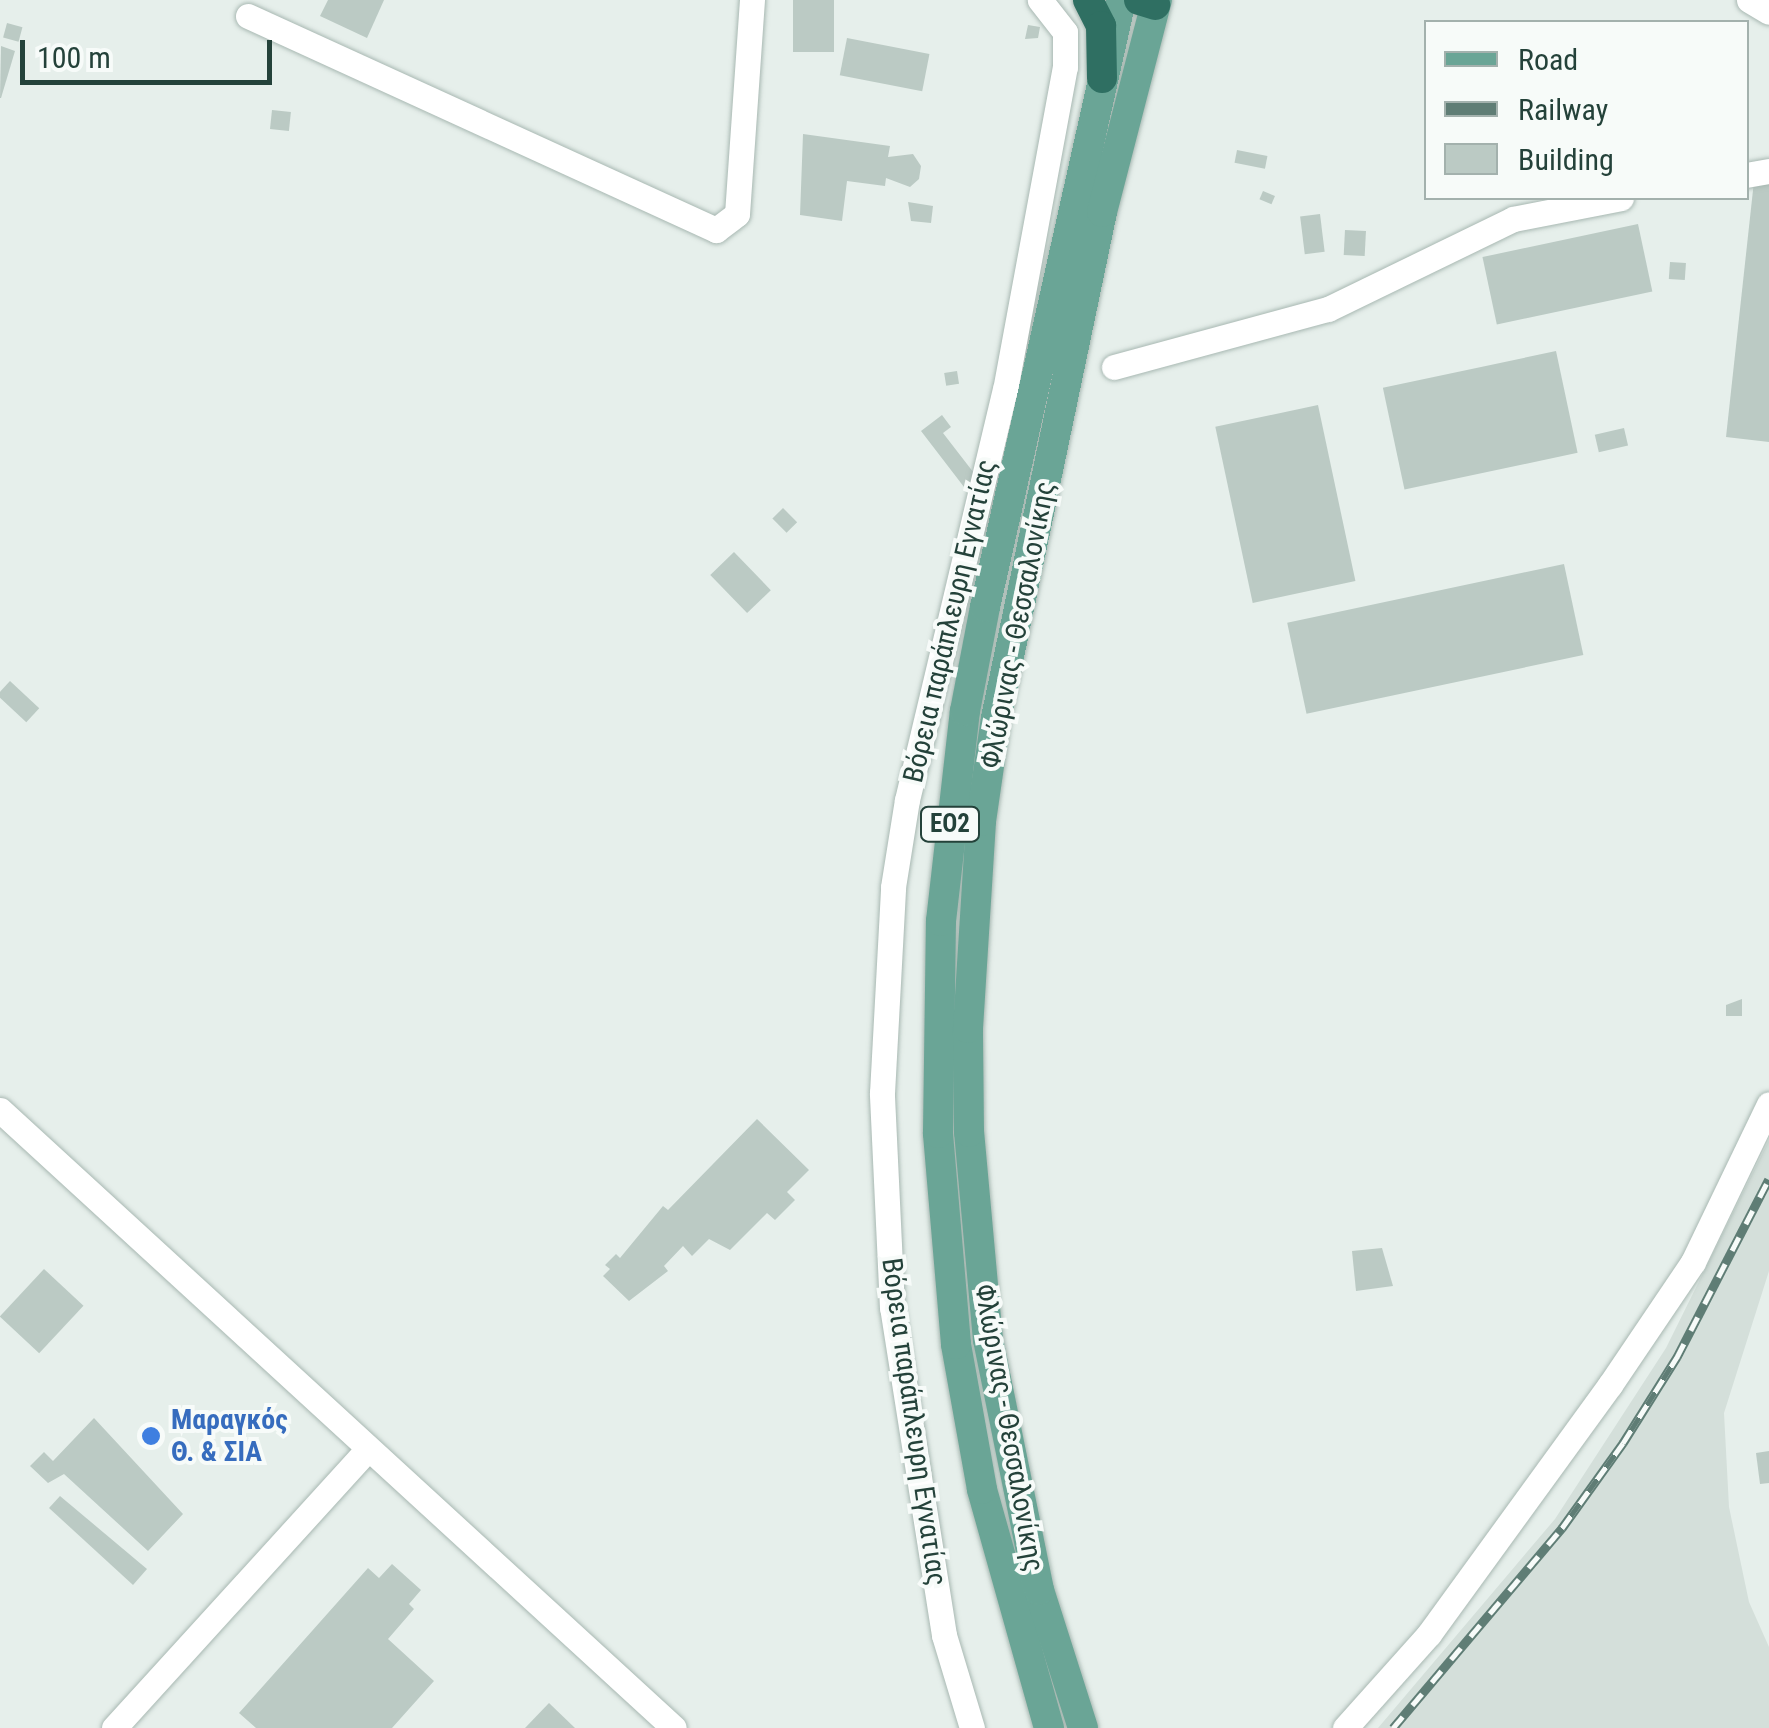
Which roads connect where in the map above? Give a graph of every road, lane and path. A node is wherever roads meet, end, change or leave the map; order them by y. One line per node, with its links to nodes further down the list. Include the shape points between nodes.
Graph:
1 (752, 0): 8 (street, via 738,214 716,230)
2 (1040, 0): 17 (street, Βόρεια παράπλευρη Εγνατίας, via 1065,32 1064,67 1005,390 907,800 893,887 882,1093 892,1308 944,1635)
3 (1088, 0): 9 (highway, via 1101,26)
4 (1121, 0): 9 (main road, Φλώρινας - Θεσσαλονίκης / ΕΟ2)
5 (1749, 0): 7 (street)
6 (1150, 2): 19 (main road, Φλώρινας - Θεσσαλονίκης / ΕΟ2, via 1016,616 981,821 968,1028 969,1132 988,1340 1013,1483)
7 (1769, 12)
8 (248, 16)
9 (1102, 78): 18 (main road, Φλώρινας - Θεσσαλονίκης / ΕΟ2, via 986,607 949,834 936,1027 952,1309 973,1449)
10 (1610, 200): 11 (street, via 1513,218 1328,308)
11 (1114, 367)
12 (1769, 1104): 20 (street, via 1694,1262 1621,1370 1524,1511)
13 (0, 1110): 14 (street)
14 (366, 1451): 15 (street); 16 (street)
15 (114, 1728)
16 (674, 1728)
17 (972, 1728)
18 (1049, 1728)
19 (1084, 1728)
20 (1345, 1728)

